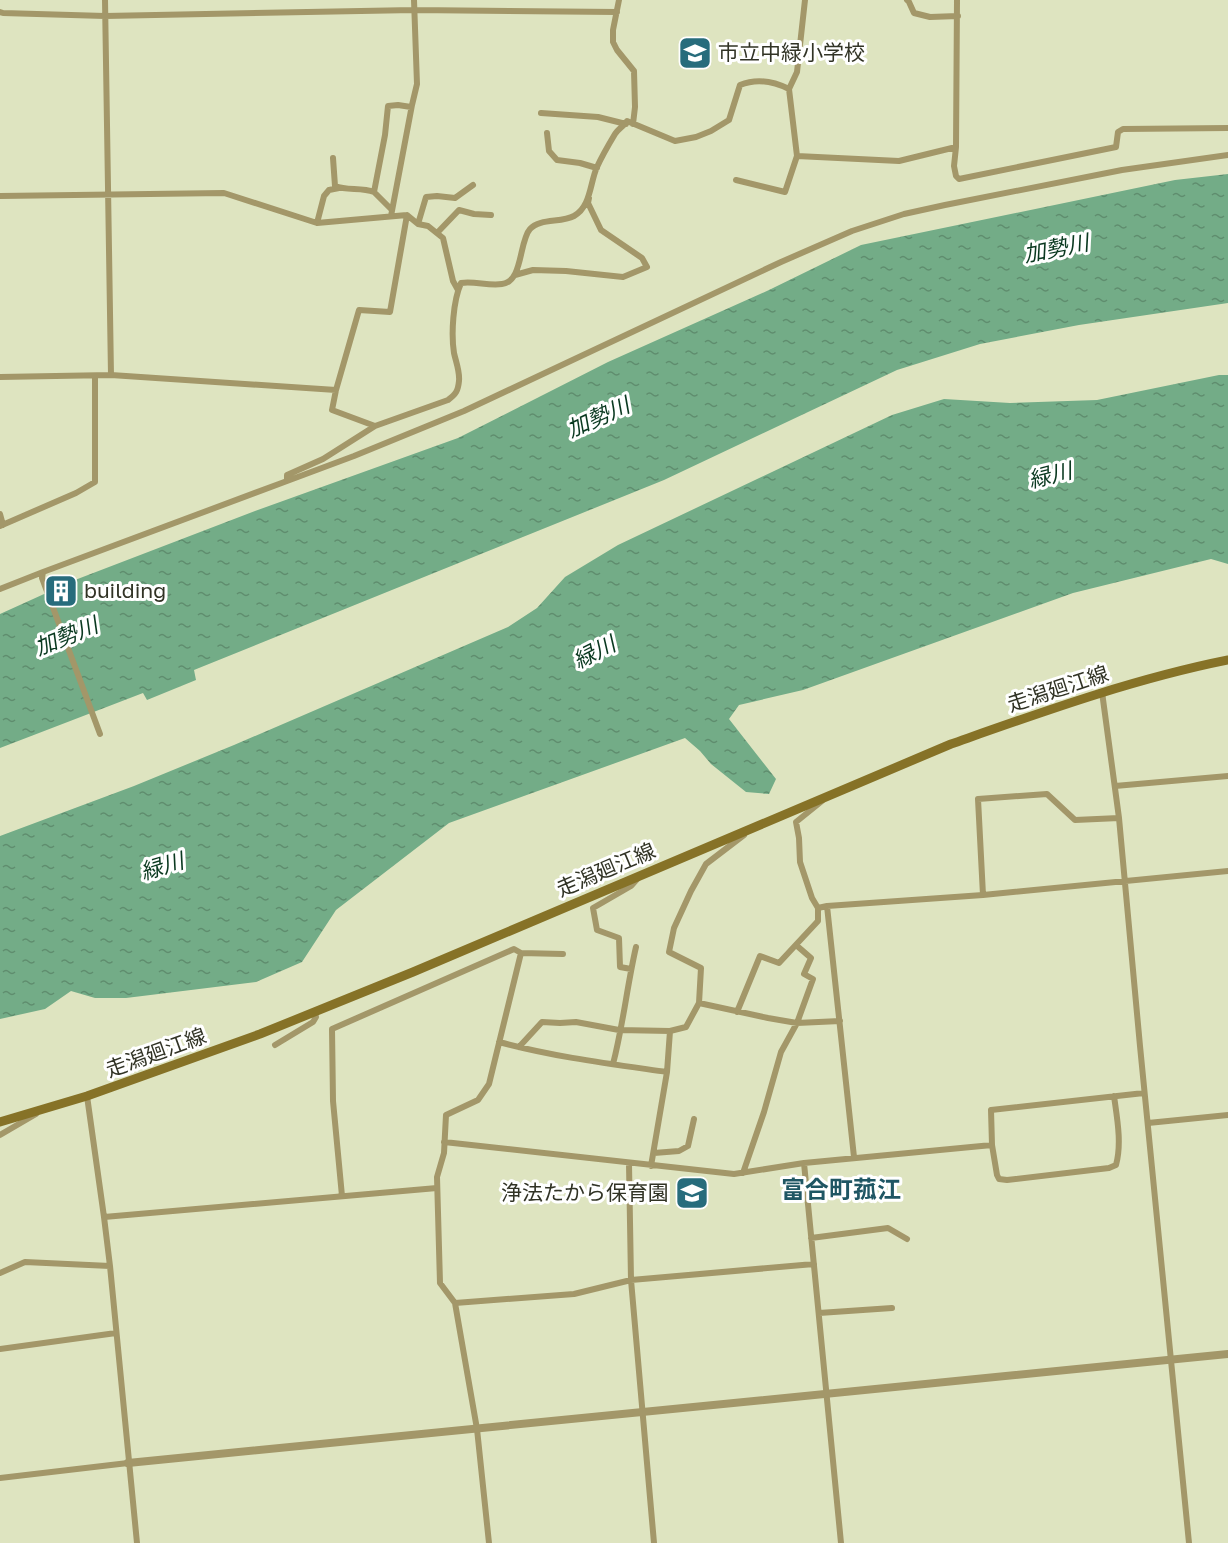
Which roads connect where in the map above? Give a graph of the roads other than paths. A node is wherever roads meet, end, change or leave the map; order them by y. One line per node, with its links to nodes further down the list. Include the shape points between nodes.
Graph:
1 (105, 0): 10 (street)
2 (414, 0): 7 (street)
3 (619, 0): 9 (street)
4 (805, 0): 12 (street, via 797,72)
5 (907, 0): 11 (street, via 914,13)
6 (957, 0): 11 (street)
7 (414, 10): 9 (street); 10 (street); 13 (street, via 417,84)
8 (0, 12): 10 (street)
9 (617, 12): 15 (street, via 613,42 634,71)
10 (105, 16): 29 (street)
11 (958, 16): 19 (street)
12 (789, 89): 15 (street, via 770,81 740,85 729,120 696,137 675,141); 21 (street)
13 (411, 107): 27 (street, via 388,106); 33 (street)
14 (541, 113): 16 (street, via 598,117)
15 (633, 123): 16 (street)
16 (626, 124): 23 (street, via 616,132)
17 (1228, 128): 19 (street, via 1123,129 1118,132 1116,147 959,178 954,166)
18 (547, 134): 23 (street, via 549,151 557,160)
19 (956, 147): 21 (street, via 899,161)
20 (1228, 155): 46 (street, via 1122,170 945,205 852,231 464,411)
21 (797, 156): 24 (street, via 785,192)
22 (333, 158): 26 (street, via 335,186)
23 (597, 168): 28 (street)
24 (736, 180)
25 (473, 185): 31 (street)
26 (339, 188): 27 (street); 36 (street, via 324,196)
27 (374, 192): 33 (street)
28 (590, 193): 39 (street, via 582,210 574,216 537,224 529,230); 39 (street, via 588,203 601,230 642,258 647,267 623,277 544,270)
29 (109, 194): 30 (street); 36 (street, via 224,193); 41 (street)
30 (0, 196)
31 (459, 196): 32 (street); 37 (street, via 426,197)
32 (459, 210): 35 (street); 38 (street)
33 (392, 213): 34 (street); 36 (street)
34 (406, 215): 37 (street); 44 (street, via 390,312 358,310)
35 (491, 215)
36 (317, 223)
37 (418, 224): 38 (street)
38 (437, 233): 40 (street, via 443,238)
39 (514, 275): 40 (street, via 505,284 461,283)
40 (458, 290): 45 (street, via 454,324 454,352 460,378 457,394)
41 (111, 375): 42 (street); 44 (street)
42 (95, 376): 43 (street); 48 (street, via 95,482)
43 (0, 377)
44 (336, 390): 45 (street, via 332,410)
45 (375, 426): 46 (street, via 323,459 287,475)
46 (287, 482): 49 (street)
47 (0, 514): 48 (street)
48 (2, 525)
49 (42, 575): 50 (street); 53 (street)
50 (0, 589)
51 (1228, 660): 52 (main road, 走潟廻江線)
52 (1102, 692): 55 (street); 56 (main road, 走潟廻江線, via 951,744)
53 (100, 734)
54 (1228, 776): 55 (street)
55 (1115, 786): 57 (street)
56 (832, 794): 58 (main road, 走潟廻江線); 64 (street, via 796,822 800,862)
57 (1119, 818): 61 (street); 62 (street, via 1075,820 1047,794 978,799)
58 (756, 826): 60 (main road, 走潟廻江線); 70 (street, via 706,864 674,928 669,952 701,968)
59 (1228, 871): 61 (street)
60 (642, 875): 69 (street, via 593,908 597,930 619,938 620,967); 71 (main road, 走潟廻江線)
61 (1124, 880): 62 (street); 82 (street)
62 (983, 895): 63 (street)
63 (827, 906): 64 (street); 73 (street)
64 (818, 908): 65 (street, via 818,921)
65 (796, 945): 72 (street, via 779,963 760,956); 74 (street, via 811,958 804,974 813,979)
66 (636, 948): 69 (street)
67 (521, 953): 68 (street); 77 (street); 100 (street, via 514,949 332,1029 333,1101)
68 (563, 954)
69 (631, 969): 75 (street)
70 (699, 1003): 72 (street); 76 (street, via 686,1027)
71 (315, 1012): 78 (street, via 314,1022); 83 (main road, 走潟廻江線)
72 (737, 1012): 74 (street)
73 (840, 1021): 74 (street); 94 (street)
74 (797, 1023): 98 (street, via 781,1052)
75 (621, 1030): 76 (street); 79 (street, via 576,1022 542,1022); 80 (street)
76 (670, 1031): 81 (street)
77 (499, 1042): 79 (street); 91 (street, via 489,1084 478,1100 446,1115)
78 (275, 1045)
79 (519, 1047): 80 (street)
80 (613, 1064): 81 (street)
81 (667, 1072): 93 (street)
82 (1144, 1093): 84 (street); 89 (street)
83 (87, 1096): 85 (main road, 走潟廻江線); 101 (street)
84 (1114, 1096): 92 (street, via 991,1110); 92 (street, via 1119,1156 1116,1165 1109,1168 1002,1180 997,1174)
85 (42, 1110): 88 (main road, 走潟廻江線); 90 (street)
86 (1228, 1115): 89 (street)
87 (694, 1119): 93 (street, via 688,1146)
88 (0, 1122)
89 (1148, 1123): 114 (street)
90 (0, 1135)
91 (444, 1142): 96 (street); 99 (street)
92 (992, 1145): 94 (street)
93 (654, 1153): 97 (street)
94 (854, 1157): 95 (street)
95 (804, 1162): 98 (street); 102 (street)
96 (629, 1164): 97 (street); 107 (street)
97 (651, 1166): 98 (street)
98 (743, 1173)
99 (437, 1188): 100 (street); 108 (street, via 440,1283)
100 (342, 1196): 101 (street)
101 (104, 1217): 105 (street)
102 (811, 1238): 103 (street, via 888,1228); 104 (street)
103 (907, 1239)
104 (814, 1264): 107 (street); 110 (street)
105 (110, 1266): 106 (street, via 25,1262); 111 (street)
106 (0, 1273)
107 (631, 1280): 108 (street, via 574,1294); 116 (street)
108 (455, 1303): 117 (street)
109 (892, 1308): 110 (street)
110 (819, 1313): 115 (street)
111 (116, 1333): 112 (street); 118 (street)
112 (0, 1349)
113 (1228, 1354): 114 (street)
114 (1171, 1360): 115 (street); 124 (street)
115 (826, 1394): 116 (street); 123 (street)
116 (643, 1413): 117 (street); 122 (street)
117 (477, 1429): 118 (street); 121 (street)
118 (128, 1463): 119 (street); 120 (street)
119 (0, 1478)
120 (137, 1543)
121 (489, 1543)
122 (654, 1543)
123 (841, 1543)
124 (1189, 1543)

